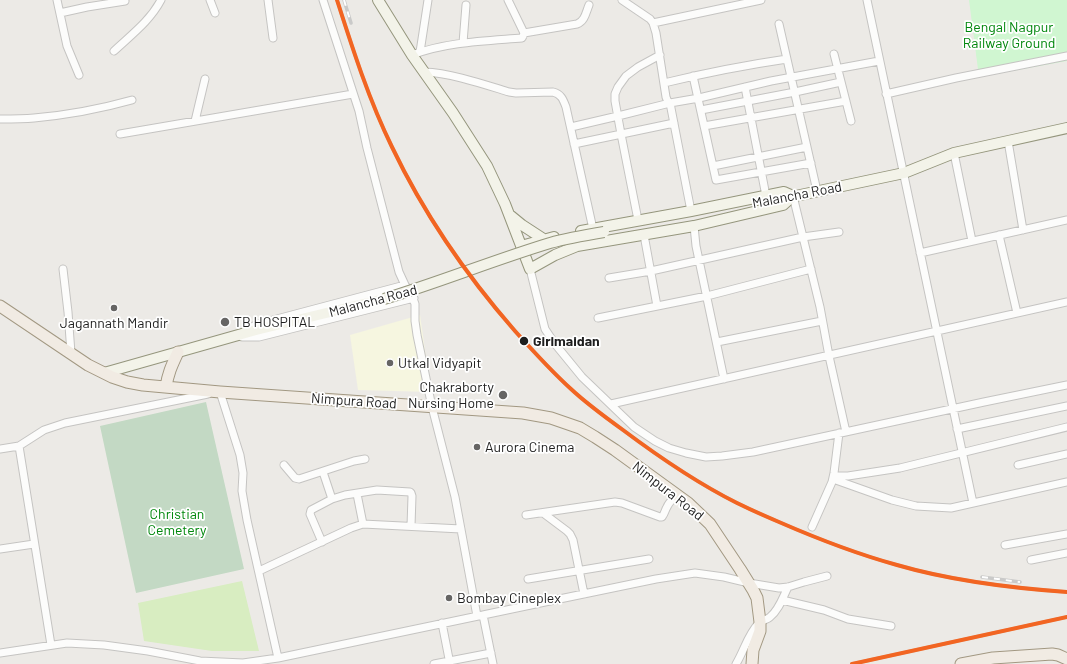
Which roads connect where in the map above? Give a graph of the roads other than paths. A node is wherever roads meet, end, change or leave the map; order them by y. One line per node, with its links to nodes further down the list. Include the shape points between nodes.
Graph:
1 (57, 0): 15 (street)
2 (161, 0): 22 (street, via 146,22)
3 (210, 0): 16 (street)
4 (268, 0): 20 (street)
5 (323, 0): 39 (street)
6 (378, 0): 23 (main road)
7 (428, 0): 23 (street)
8 (508, 0): 19 (street)
9 (622, 0): 17 (street)
10 (761, 0): 17 (street)
11 (867, 0): 28 (street)
12 (125, 1): 15 (street)
13 (589, 4): 19 (street, via 584,20 577,24)
14 (466, 5): 21 (street)
15 (60, 13): 31 (street, via 67,46)
16 (215, 13)
17 (653, 23): 25 (street)
18 (779, 24): 27 (street)
19 (524, 33): 21 (street, via 522,38)
20 (273, 38)
21 (463, 44): 23 (street)
22 (114, 51)
23 (416, 54): 30 (main road)
24 (834, 54): 29 (street)
25 (660, 55): 36 (street); 48 (street, via 626,76 618,87 615,101)
26 (1067, 56): 40 (street)
27 (787, 58): 32 (street); 33 (street)
28 (879, 61): 29 (street); 40 (street)
29 (837, 69): 33 (street); 35 (street)
30 (424, 72): 55 (street, via 516,93 553,92 564,99); 72 (main road, via 487,166)
31 (78, 75)
32 (693, 76): 36 (street); 41 (street)
33 (791, 77): 37 (street); 38 (street)
34 (206, 79): 51 (street)
35 (841, 82): 38 (street); 43 (street)
36 (664, 84): 45 (street)
37 (745, 87): 41 (street); 44 (street)
38 (795, 92): 44 (street); 47 (street)
39 (353, 94): 51 (street); 92 (street, via 399,272)
40 (886, 94): 67 (street)
41 (698, 98): 45 (street); 46 (street)
42 (132, 100): 50 (street, via 62,114)
43 (846, 101): 47 (street); 52 (street)
44 (748, 102): 46 (street); 49 (street)
45 (670, 103): 48 (street); 53 (street)
46 (701, 110): 54 (street)
47 (799, 110): 49 (street); 61 (street)
48 (618, 116): 55 (street); 58 (street)
49 (751, 117): 54 (street); 63 (street)
50 (0, 119)
51 (195, 121): 57 (street)
52 (851, 121)
53 (674, 123): 58 (street); 71 (street)
54 (704, 126): 65 (street)
55 (571, 127): 60 (street)
56 (1067, 128): 59 (main road, Malancha Road)
57 (120, 134)
58 (621, 134): 60 (street); 73 (street)
59 (1008, 141): 62 (main road, Malancha Road); 77 (street)
60 (574, 144): 76 (street)
61 (807, 147): 63 (street); 64 (street)
62 (954, 153): 67 (main road, Malancha Road); 83 (street)
63 (759, 157): 65 (street); 66 (street)
64 (811, 163): 66 (street); 68 (street)
65 (713, 166): 66 (street, via 716,180)
66 (762, 172): 69 (street)
67 (904, 173): 68 (main road, Malancha Road); 85 (street)
68 (817, 191): 70 (main road, Malancha Road)
69 (766, 196): 70 (main road, via 784,192); 71 (main road)
70 (793, 196): 75 (main road, via 783,205); 81 (street); 102 (main road, Malancha Road, bridge, via 552,243 419,289)
71 (690, 211): 73 (main road)
72 (509, 214): 82 (main road); 84 (main road)
73 (638, 220): 76 (main road)
74 (1067, 220): 77 (street)
75 (694, 226): 79 (main road); 86 (street)
76 (593, 229): 82 (main road)
77 (1023, 230): 80 (street)
78 (839, 232): 81 (street)
79 (644, 235): 88 (main road, via 577,246); 90 (street)
80 (999, 235): 83 (street); 98 (street)
81 (803, 237): 86 (street); 89 (street)
82 (545, 240): 84 (main road)
83 (972, 241): 85 (street)
84 (521, 246): 88 (main road)
85 (920, 253): 101 (street)
86 (699, 260): 90 (street); 93 (street)
87 (63, 269): 105 (street)
88 (530, 269): 112 (street, via 545,329 582,377)
89 (811, 269): 93 (street); 100 (street)
90 (651, 271): 91 (street); 97 (street)
91 (609, 278)
92 (405, 285): 94 (street); 102 (street, via 258,324)
93 (707, 296): 97 (street); 103 (street)
94 (414, 298): 102 (street, via 259,336); 114 (street, via 417,335)
95 (1067, 302): 98 (street)
96 (0, 306): 105 (main road, Nimpura Road)
97 (657, 306): 99 (street)
98 (1017, 313): 101 (street)
99 (598, 318)
100 (822, 321): 103 (street); 106 (street)
101 (937, 331): 106 (street); 115 (street)
102 (232, 337): 104 (main road, Malancha Road)
103 (717, 342): 108 (street)
104 (178, 352): 107 (main road, Malancha Road); 110 (main road, via 171,366)
105 (71, 354): 107 (main road, Nimpura Road)
106 (829, 356): 108 (street); 118 (street)
107 (104, 373): 110 (main road, Nimpura Road, via 127,382)
108 (724, 379): 112 (street)
109 (1067, 385): 115 (street)
110 (166, 387): 111 (main road, Nimpura Road)
111 (220, 392): 114 (main road, Nimpura Road); 119 (street, via 65,423 44,430); 148 (street, via 240,455 242,491)
112 (610, 404): 118 (street, via 634,427 655,441 669,448 706,457 753,452)
113 (1067, 406): 117 (street)
114 (432, 407): 130 (main road, Nimpura Road, via 523,413 551,418 580,428); 138 (street)
115 (953, 408): 117 (street); 118 (street)
116 (1067, 427): 121 (street)
117 (957, 429): 121 (street)
118 (842, 432): 127 (street)
119 (19, 446): 120 (street); 141 (street)
120 (0, 449)
121 (962, 452): 127 (street, via 900,468); 132 (street)
122 (1067, 454): 125 (street)
123 (364, 459): 126 (street)
124 (284, 465): 126 (street, via 299,479)
125 (1018, 465)
126 (323, 472): 131 (street)
127 (833, 478): 132 (street, via 916,506 951,508); 137 (street)
128 (1067, 482): 132 (street)
129 (356, 494): 131 (street); 135 (street); 136 (street, via 377,490 410,492)
130 (677, 495): 133 (street, via 669,503 662,517 615,502); 151 (main road, Nimpura Road, via 710,524)
131 (332, 498): 140 (street, via 310,512)
132 (973, 503)
133 (544, 513): 134 (street); 147 (street, via 570,534)
134 (526, 515)
135 (364, 524): 136 (street); 140 (street)
136 (411, 526): 138 (street)
137 (812, 527)
138 (461, 529): 155 (street)
139 (1067, 534): 142 (street)
140 (322, 542): 148 (street)
141 (34, 544): 143 (street); 159 (street)
142 (1005, 545)
143 (0, 549)
144 (1067, 553): 146 (street)
145 (649, 559): 147 (street)
146 (1031, 560)
147 (579, 570): 150 (street); 153 (street)
148 (258, 571): 162 (street)
149 (827, 576): 152 (street)
150 (528, 579)
151 (749, 583): 152 (street, via 775,588); 153 (street, via 695,573); 156 (main road, Nimpura Road, via 757,598)
152 (788, 587): 154 (street)
153 (584, 594): 155 (street)
154 (782, 600): 156 (street, via 773,614); 158 (street, via 824,610 848,619)
155 (480, 615): 157 (street); 161 (street)
156 (760, 622): 167 (street); 168 (main road, Nimpura Road)
157 (442, 624): 162 (street); 164 (street)
158 (891, 626)
159 (51, 645): 160 (street); 162 (street, via 104,645 200,661 243,664)
160 (0, 653)
161 (491, 653): 164 (street); 166 (street)
162 (278, 658)
163 (1067, 659): 169 (main road, via 1052,654 993,658)
164 (450, 663): 165 (street)
165 (434, 664)
166 (493, 664)
167 (736, 664)
168 (752, 664)
169 (961, 664)

